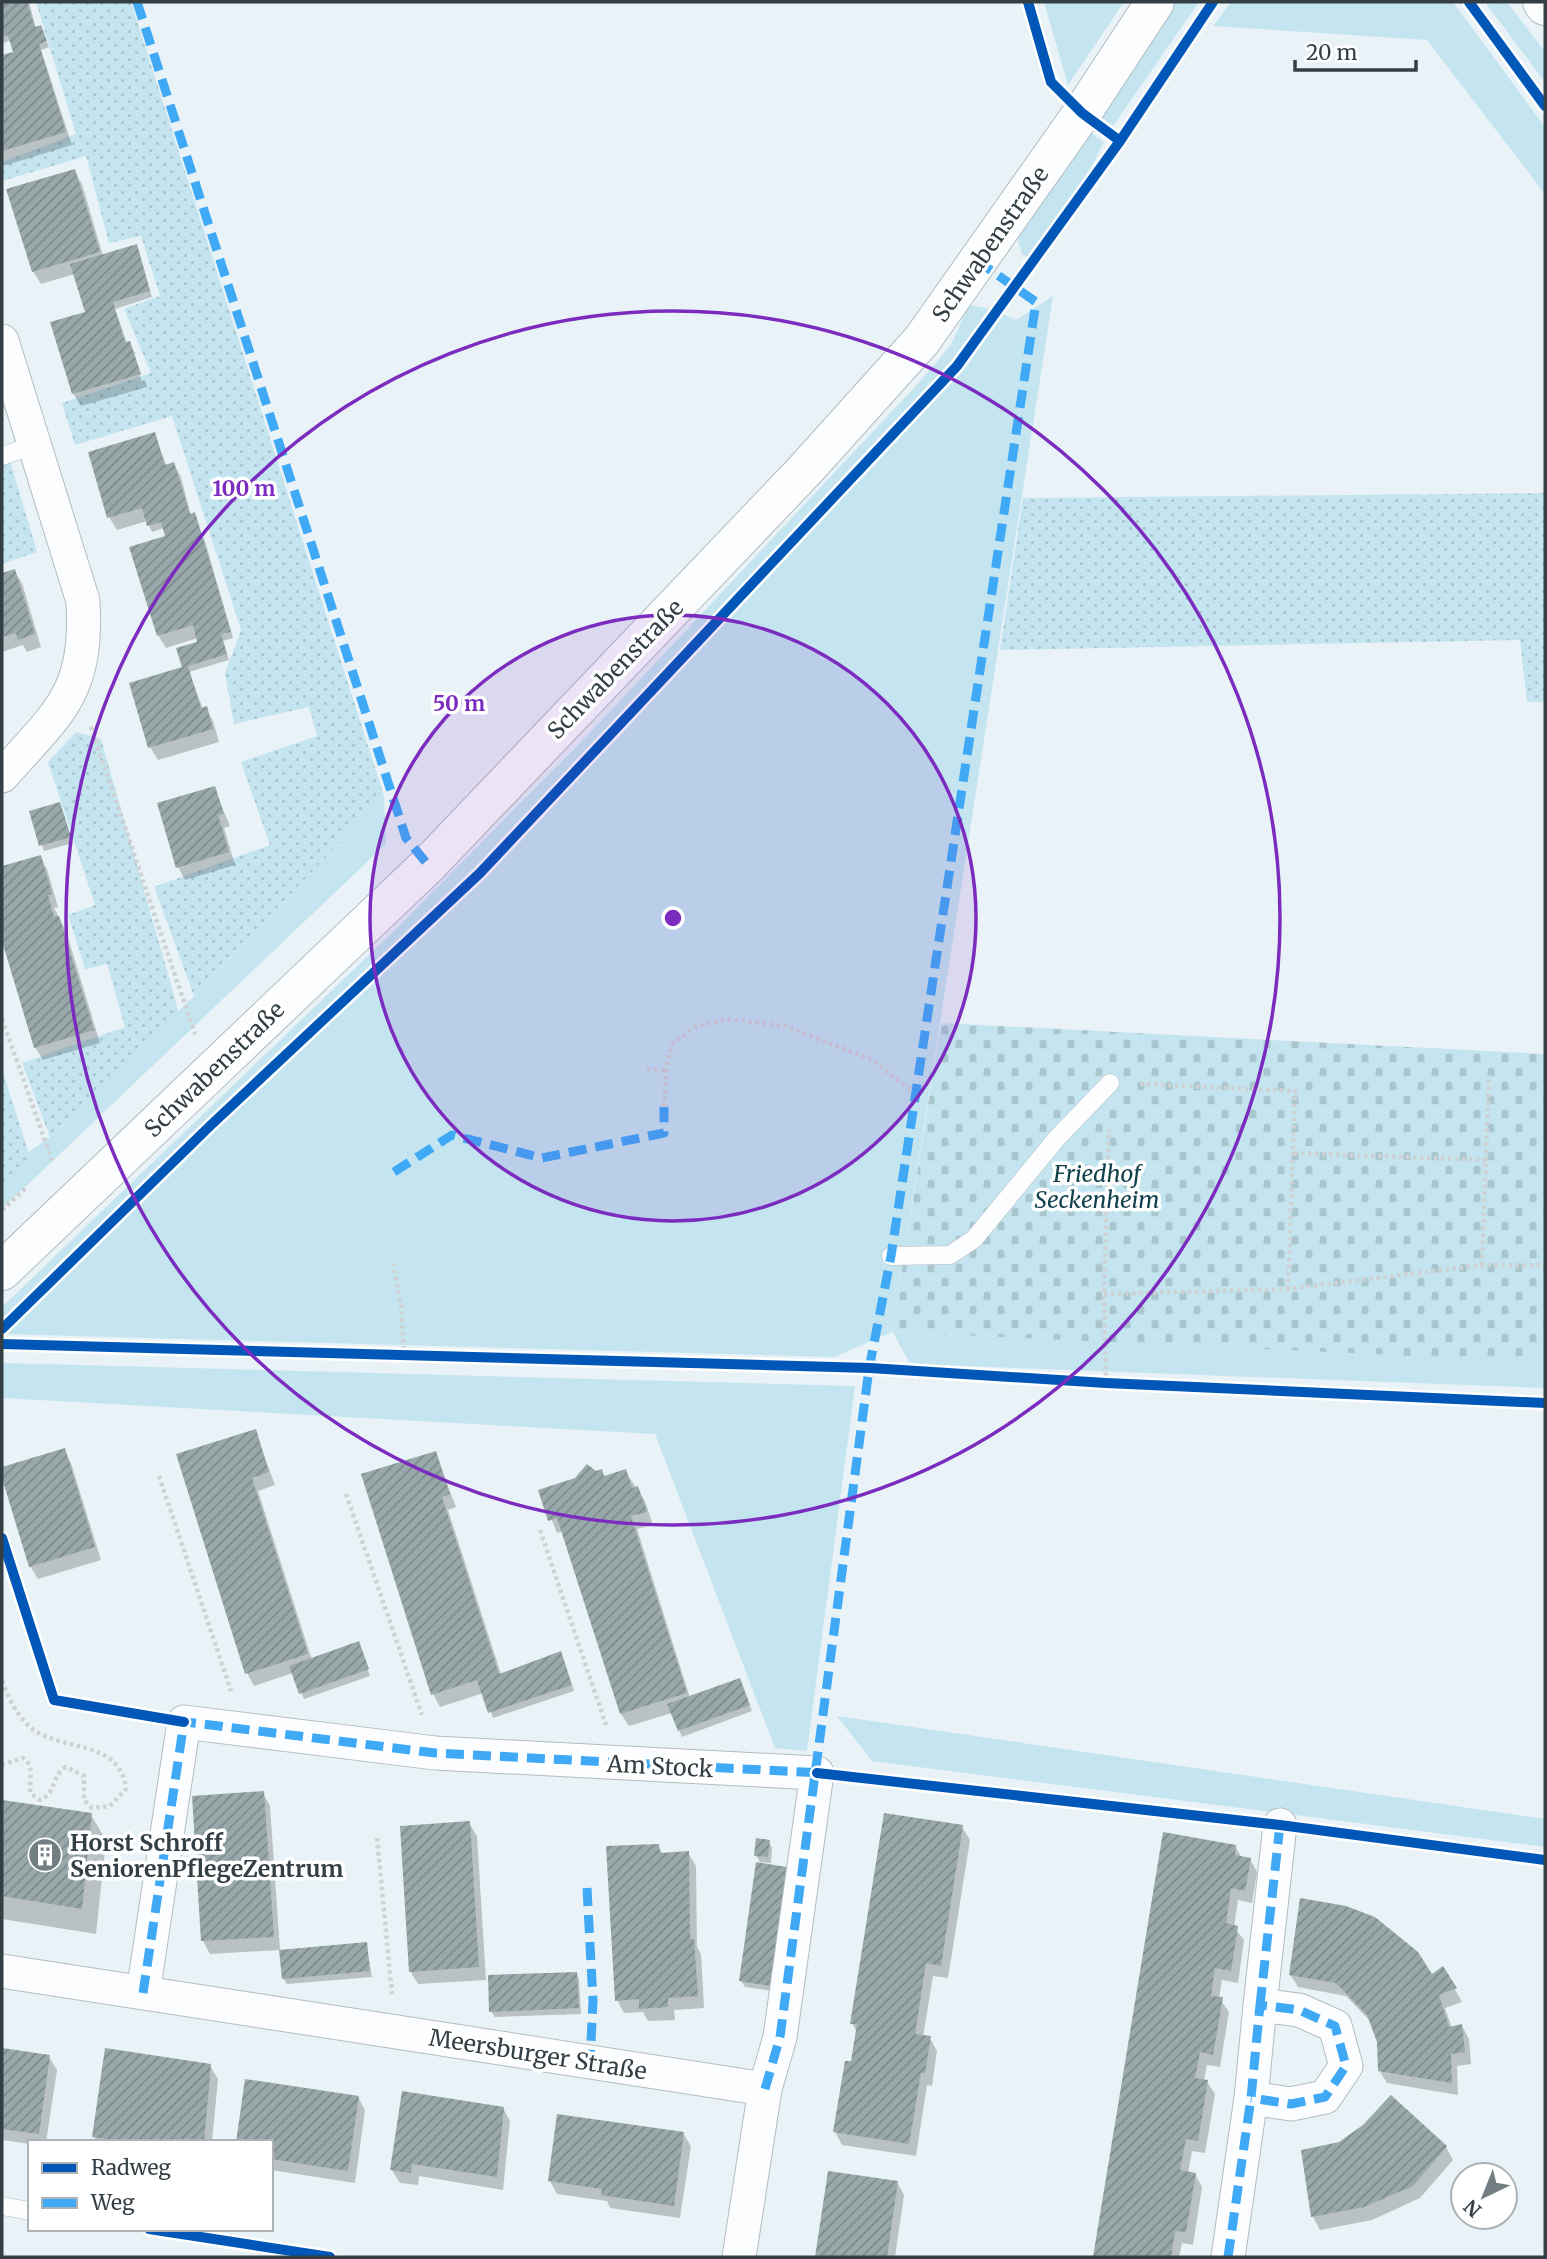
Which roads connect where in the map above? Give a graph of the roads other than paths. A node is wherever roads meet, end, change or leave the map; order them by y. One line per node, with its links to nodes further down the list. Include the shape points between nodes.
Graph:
1 (1155, 2): 8 (street, Schwabenstraße, via 922,340 805,470 428,865)
2 (2, 341): 3 (street)
3 (34, 445): 4 (lane); 5 (street, via 83,601 85,640 76,683 55,717)
4 (2, 456)
5 (2, 776)
6 (1110, 1083): 7 (lane, via 1057,1138 975,1239 950,1255)
7 (891, 1256)
8 (2, 1271)
9 (1280, 1825): 12 (street)
10 (2, 1971): 11 (street, Meersburger Straße)
11 (143, 1993): 13 (street, Meersburger Straße); 13 (street, Am Stock, via 184,1722 435,1753 817,1773 780,2037)
12 (1260, 2005): 14 (street); 14 (street, via 1299,2010 1335,2026 1346,2066 1325,2097 1291,2104)
13 (765, 2089): 17 (street)
14 (1251, 2098): 18 (street)
15 (2, 2206): 16 (lane)
16 (28, 2211)
17 (739, 2257)
18 (1228, 2257)

